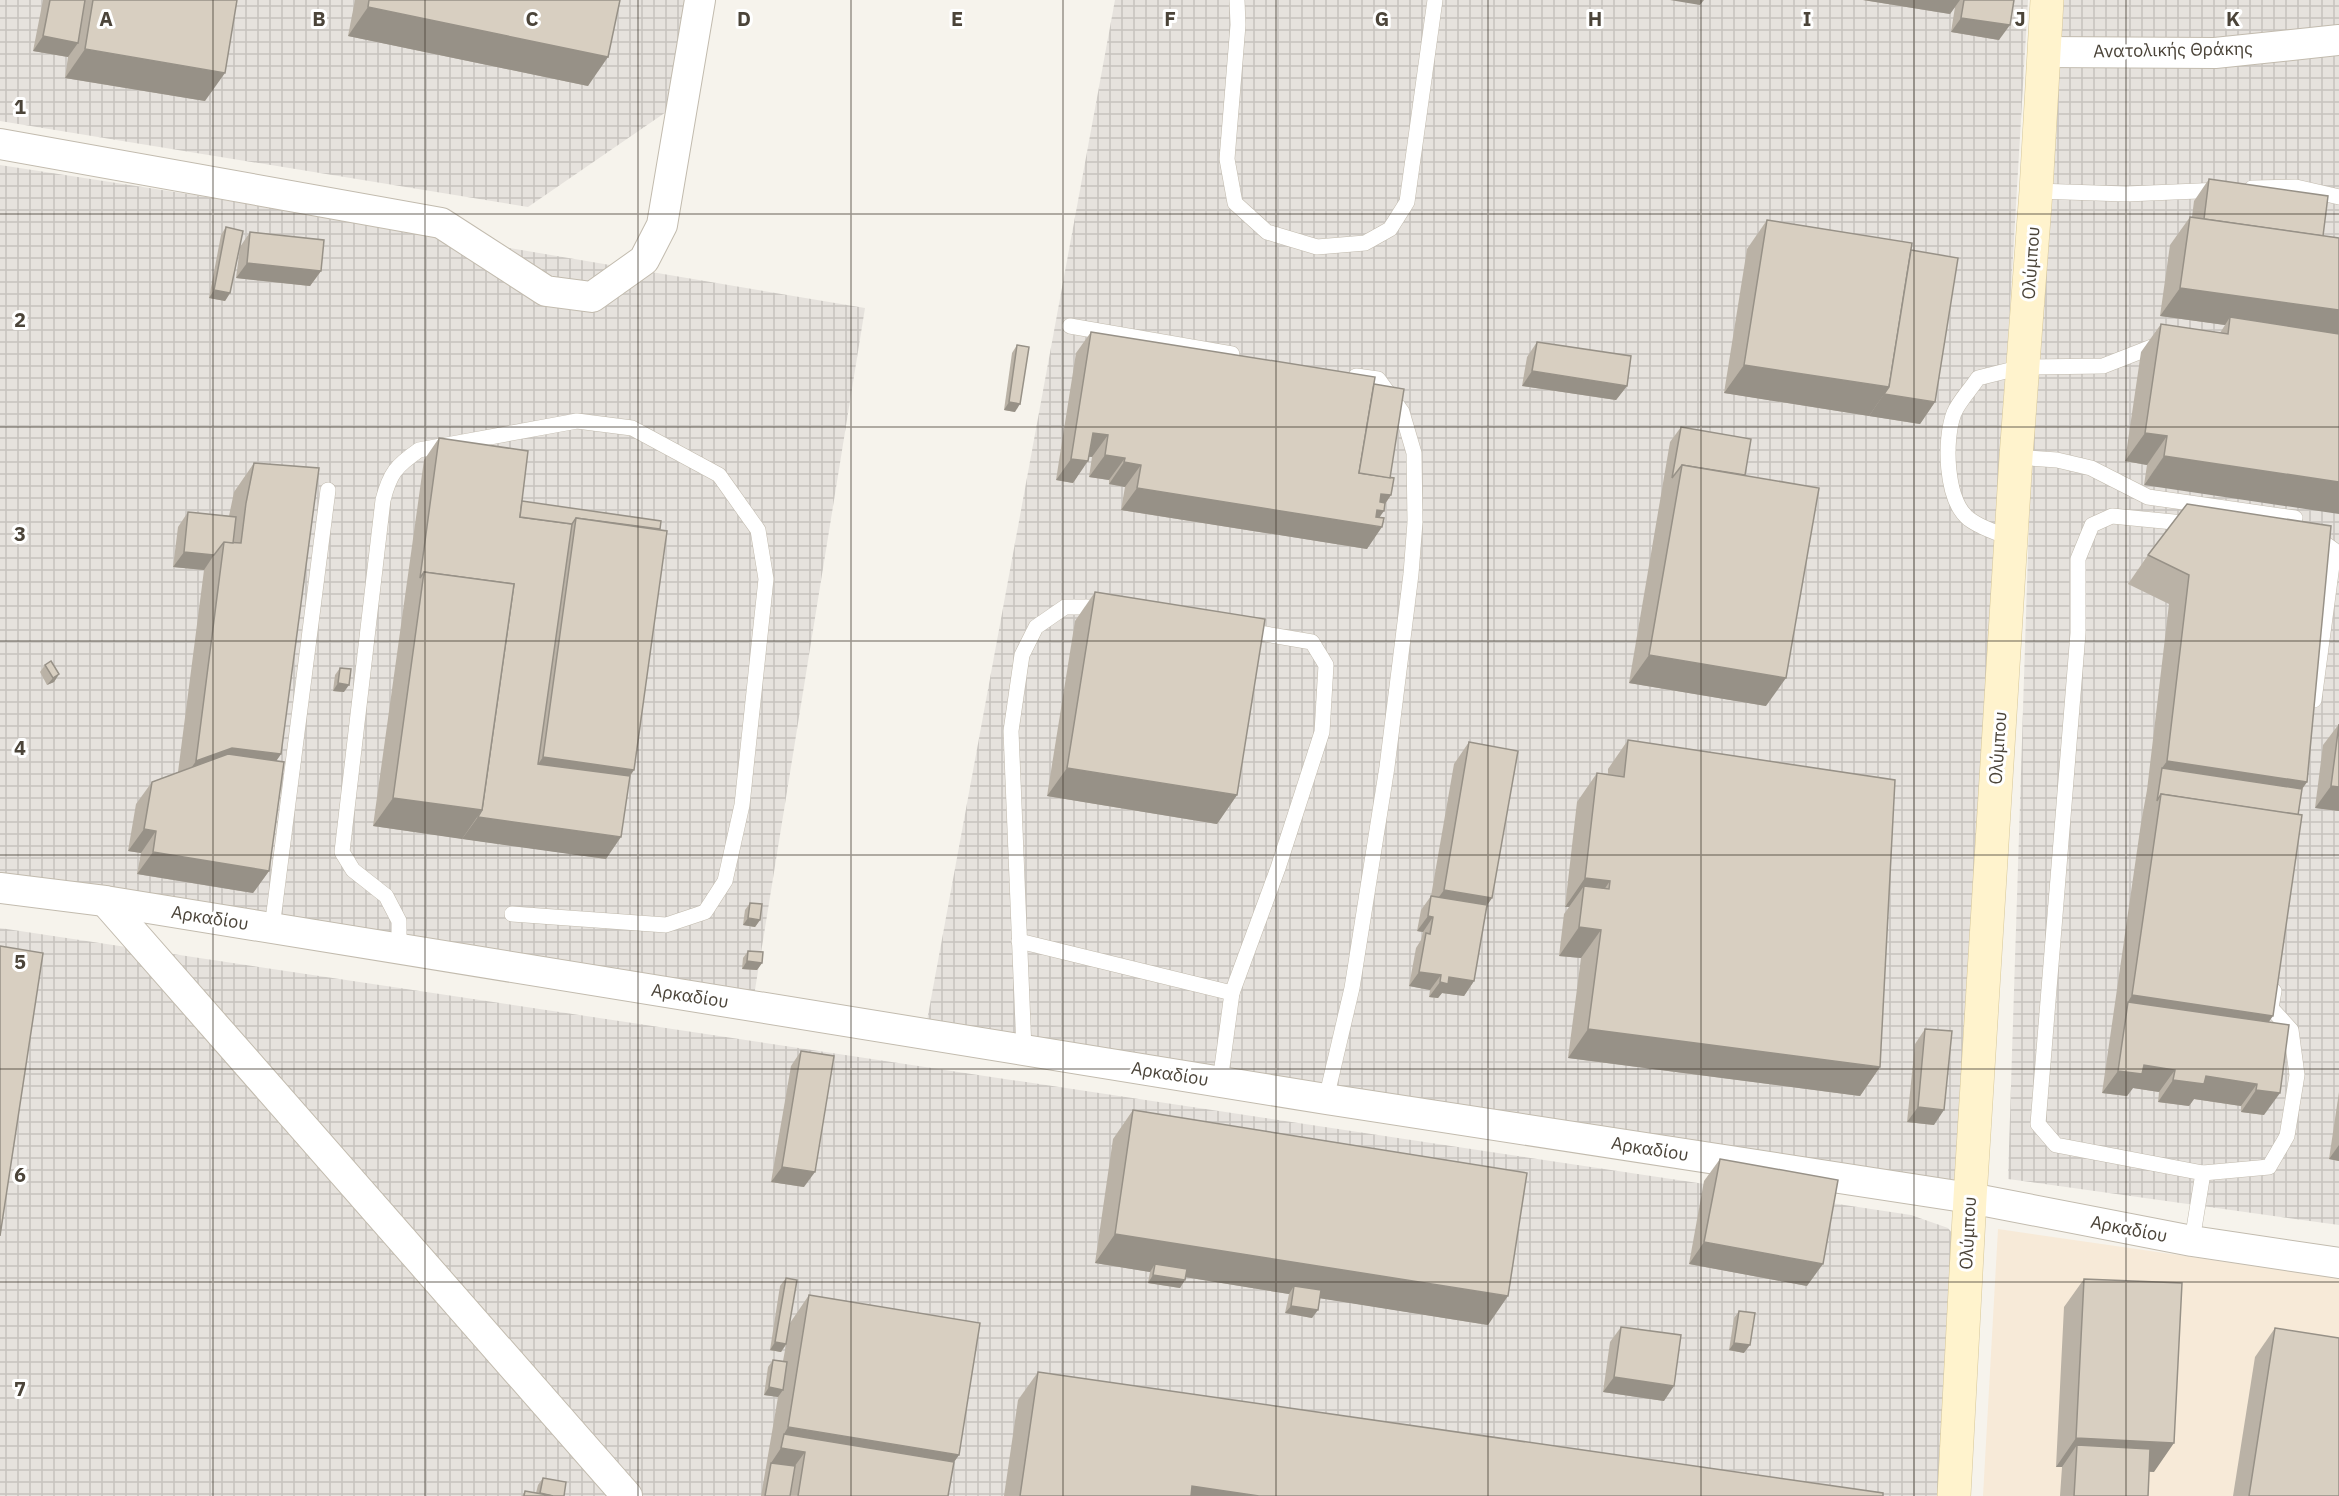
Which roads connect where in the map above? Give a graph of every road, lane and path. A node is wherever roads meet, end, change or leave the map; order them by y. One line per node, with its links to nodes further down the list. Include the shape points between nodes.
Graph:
1 (700, 0): 7 (street, via 662,225 644,260 592,297 546,291 441,223)
2 (1237, 0): 3 (lane, via 1227,159 1235,203 1267,232 1317,247 1365,243 1390,229 1407,202)
3 (1435, 0)
4 (2047, 0): 6 (main road, Ολύμπου)
5 (2339, 40): 6 (street, Ανατολικής Θράκης, via 2215,53)
6 (2043, 52): 8 (main road, Ολύμπου)
7 (0, 144)
8 (2036, 190): 9 (lane, via 2126,194 2296,186); 13 (main road, Ολύμπου)
9 (2339, 197)
10 (1070, 326): 12 (lane)
11 (2178, 341): 13 (lane, via 2155,344 2103,366)
12 (1241, 356)
13 (2022, 367): 15 (main road, Ολύμπου); 20 (lane, via 1978,378 1954,412 1947,456 1952,490 1967,517)
14 (1344, 374): 34 (lane, via 1378,379 1402,412 1414,453 1415,522 1387,767 1352,988)
15 (2016, 457): 17 (lane, via 2091,468 2148,497); 20 (main road, Ολύμπου)
16 (327, 490): 27 (lane)
17 (2295, 518)
18 (2207, 525): 35 (lane, via 2112,516 2092,525 2078,559 2078,633 2038,1124 2056,1145)
19 (2301, 534): 23 (lane, via 2313,535 2334,550)
20 (2011, 538): 36 (main road, Ολύμπου)
21 (1114, 606): 28 (lane, via 1065,607 1036,627 1022,655 1011,732)
22 (1230, 628): 31 (lane, via 1312,642 1326,665 1322,732)
23 (2312, 714)
24 (0, 888): 25 (street, Αρκαδίου)
25 (105, 901): 27 (street, Αρκαδίου); 39 (street)
26 (512, 914): 29 (lane, via 666,925 705,912 725,881 742,805 765,579 758,530 719,475 632,428 577,421 419,450 398,465 389,478 383,500 342,852 353,870 386,896 399,921)
27 (272, 928): 29 (street, Αρκαδίου)
28 (1020, 941): 31 (lane); 32 (lane)
29 (399, 948): 32 (street, Αρκαδίου)
30 (2276, 973): 35 (lane, via 2271,1008 2291,1030 2297,1074 2287,1136 2269,1167)
31 (1232, 993): 33 (lane)
32 (1024, 1050): 33 (street, Αρκαδίου)
33 (1220, 1082): 34 (street, Αρκαδίου)
34 (1326, 1099): 36 (street, Αρκαδίου)
35 (2203, 1173): 37 (lane)
36 (1970, 1198): 37 (street, Αρκαδίου); 40 (main road, Ολύμπου)
37 (2192, 1240): 38 (street, Αρκαδίου)
38 (2339, 1263)
39 (627, 1496)
40 (1954, 1496)

